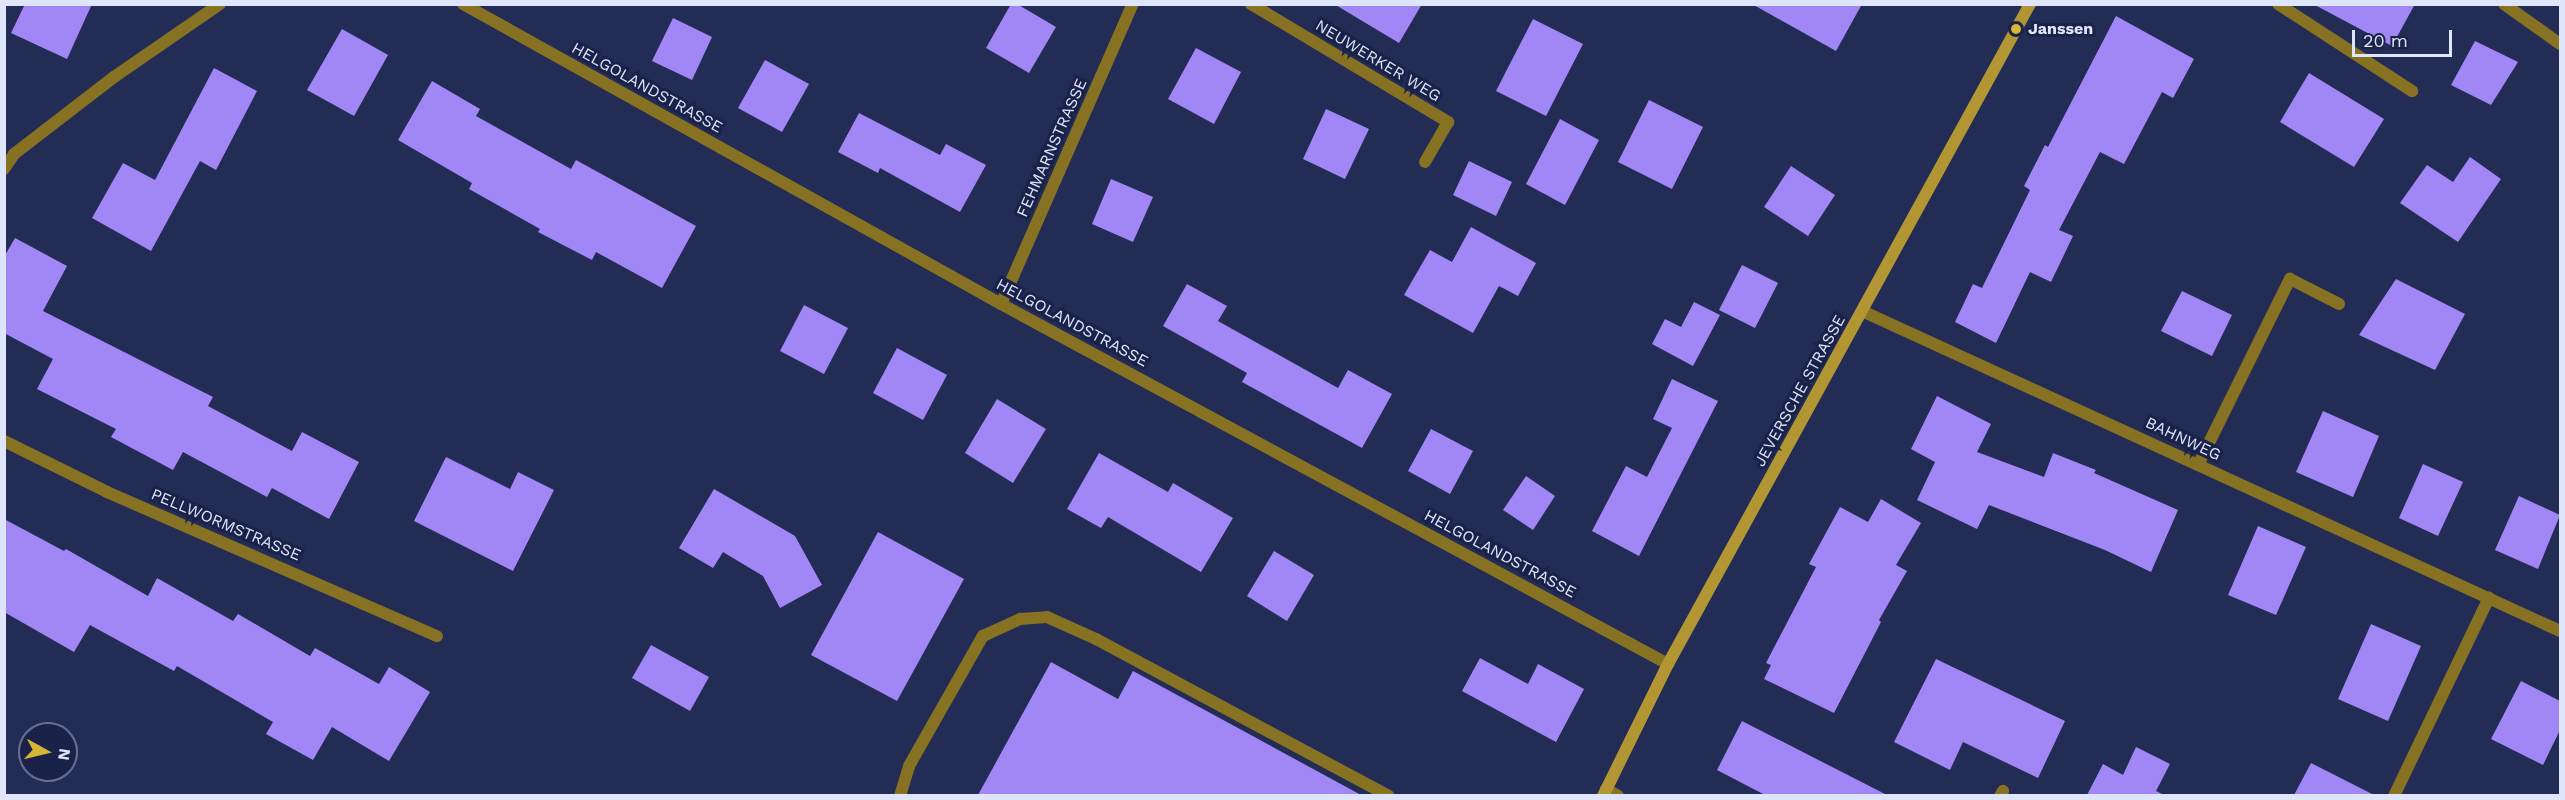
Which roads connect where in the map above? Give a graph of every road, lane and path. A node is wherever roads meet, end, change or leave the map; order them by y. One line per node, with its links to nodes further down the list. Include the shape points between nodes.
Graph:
1 (220, 4): 11 (street, via 114,77 14,154)
2 (463, 4): 12 (street, HELGOLANDSTRASSE)
3 (1133, 4): 12 (street, FEHMARNSTRASSE)
4 (1251, 4): 10 (street, NEUWERKER WEG, via 1448,122)
5 (2030, 4): 14 (street, JEVERSCHE STRASSE)
6 (2278, 4): 9 (street)
7 (2504, 4): 8 (street)
8 (2560, 44)
9 (2412, 91)
10 (1425, 162)
11 (4, 169)
12 (1001, 304): 20 (street, HELGOLANDSTRASSE)
13 (2339, 304): 16 (street, via 2290,279)
14 (1862, 311): 16 (street, BAHNWEG); 20 (street, JEVERSCHE STRASSE)
15 (4, 441): 19 (street, PELLWORMSTRASSE, via 107,492)
16 (2198, 465): 17 (street, BAHNWEG)
17 (2489, 598): 18 (street, BAHNWEG); 25 (street)
18 (2560, 631)
19 (437, 636)
20 (1668, 664): 21 (street, JEVERSCHE STRASSE)
21 (1604, 792): 24 (street)
22 (900, 795): 23 (street, via 909,766 983,636 1020,619 1047,617 1096,639)
23 (1389, 795)
24 (1618, 795)
25 (2394, 795)

